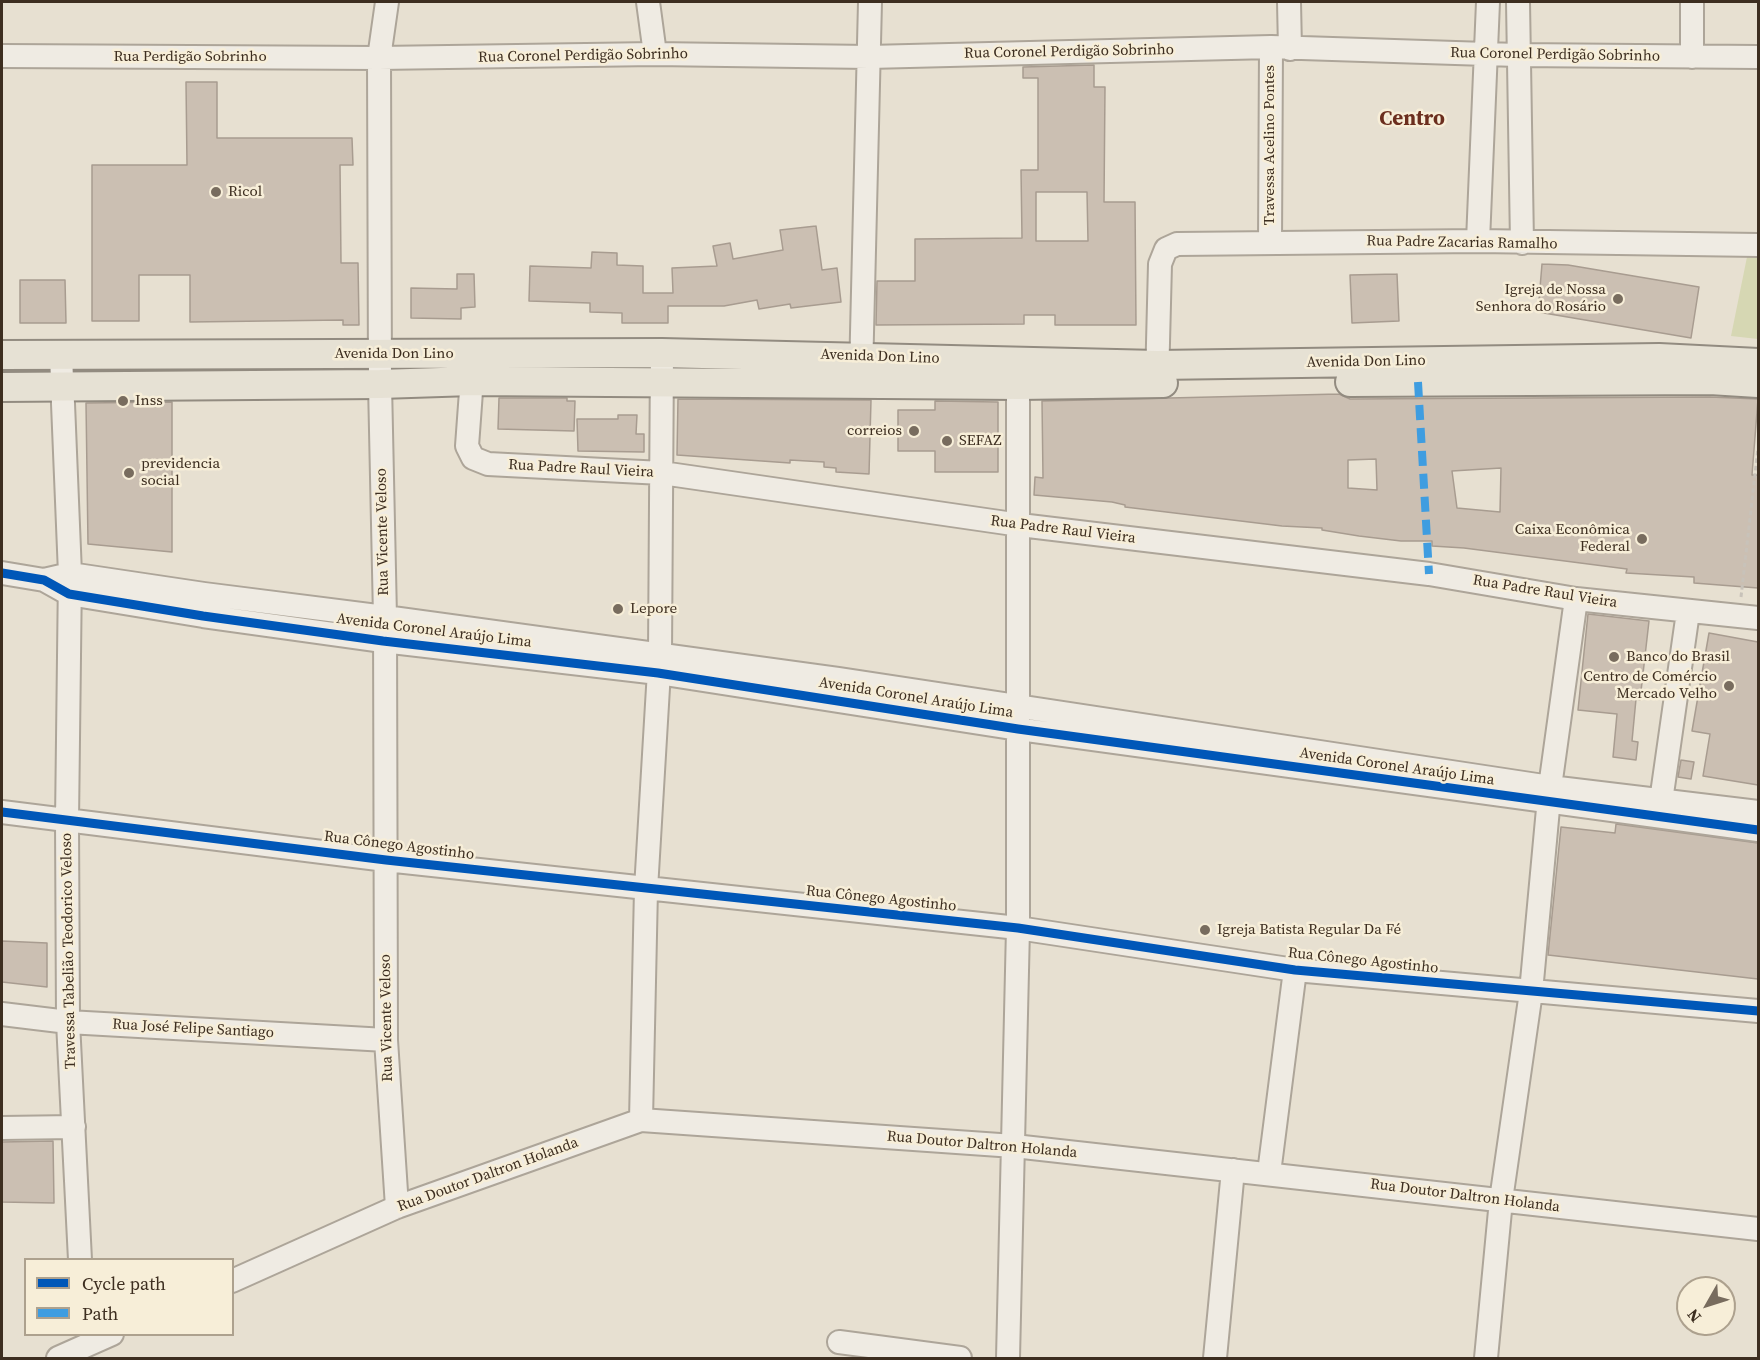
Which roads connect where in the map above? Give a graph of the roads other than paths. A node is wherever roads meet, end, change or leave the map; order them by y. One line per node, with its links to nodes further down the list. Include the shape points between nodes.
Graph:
1 (387, 2): 16 (street, Rua Vicente Veloso)
2 (648, 2): 9 (street)
3 (870, 2): 13 (street)
4 (1289, 2): 8 (street, Travessa Acelino Pontes)
5 (1488, 2): 10 (street)
6 (1518, 2): 11 (street)
7 (1692, 2): 14 (street)
8 (1280, 48): 10 (street, Rua Coronel Perdigão Sobrinho); 13 (street, Rua Coronel Perdigão Sobrinho); 18 (street, Travessa Acelino Pontes)
9 (655, 54): 13 (street, Rua Coronel Perdigão Sobrinho); 16 (street, Rua Coronel Perdigão Sobrinho)
10 (1488, 54): 11 (street, Rua Coronel Perdigão Sobrinho); 17 (street)
11 (1517, 55): 14 (street, Rua Coronel Perdigão Sobrinho); 19 (street)
12 (2, 56): 16 (street, Rua Perdigão Sobrinho)
13 (869, 57): 28 (street)
14 (1692, 57): 15 (street, Rua Coronel Perdigão Sobrinho)
15 (1758, 57)
16 (379, 58): 22 (street, Rua Vicente Veloso)
17 (1478, 241): 18 (street, Rua Padre Zacarias Ramalho); 19 (street, Rua Padre Zacarias Ramalho)
18 (1270, 243): 30 (street, Rua Padre Zacarias Ramalho, via 1177,244 1166,249 1160,264)
19 (1522, 243): 20 (street, Rua Padre Zacarias Ramalho)
20 (1758, 245)
21 (662, 352): 27 (main road, Avenida Don Lino); 28 (main road, Avenida Don Lino); 31 (street)
22 (381, 354): 25 (main road, Avenida Don Lino); 27 (main road, Avenida Don Lino); 33 (street, Rua Vicente Veloso)
23 (2, 355): 24 (main road, Avenida Don Lino)
24 (61, 355): 25 (main road, Avenida Don Lino); 36 (street, Travessa Tabelião Teodorico Veloso)
25 (215, 355): 34 (main road)
26 (1758, 363): 30 (main road, Avenida Don Lino, via 1659,358)
27 (473, 367): 31 (main road, Avenida Don Lino); 33 (main road, Avenida Don Lino); 37 (street, Rua Padre Raul Vieira, via 467,446 478,462)
28 (861, 369): 29 (main road, Avenida Don Lino); 31 (main road, Avenida Don Lino)
29 (1018, 373): 30 (main road, Avenida Don Lino); 38 (street)
30 (1157, 374): 32 (main road, Avenida Don Lino)
31 (663, 381): 37 (street)
32 (1758, 383)
33 (380, 384): 34 (main road, Avenida Don Lino); 44 (street, Rua Vicente Veloso)
34 (216, 386): 36 (main road, Avenida Don Lino)
35 (2, 387): 36 (main road, Avenida Don Lino)
36 (61, 388): 40 (street, Travessa Tabelião Teodorico Veloso)
37 (662, 473): 38 (street, Rua Padre Raul Vieira); 48 (street)
38 (1020, 525): 41 (street, Rua Padre Raul Vieira, via 1429,574); 49 (street)
39 (2, 573): 40 (street)
40 (70, 584): 42 (street, Avenida Coronel Araújo Lima); 54 (street, Travessa Tabelião Teodorico Veloso)
41 (1576, 599): 43 (street, Rua Padre Raul Vieira); 50 (street)
42 (203, 605): 44 (street, Avenida Coronel Araújo Lima); 46 (street, Avenida Coronel Araújo Lima)
43 (1688, 612): 45 (street, Rua Padre Raul Vieira); 51 (street)
44 (385, 616): 46 (street, Rua Vicente Veloso); 47 (street, Avenida Coronel Araújo Lima)
45 (1748, 618)
46 (383, 641): 47 (street, Avenida Coronel Araújo Lima); 56 (street, Rua Vicente Veloso)
47 (525, 646): 48 (street, Avenida Coronel Araújo Lima)
48 (659, 663): 49 (street, Avenida Coronel Araújo Lima); 57 (street)
49 (1019, 719): 50 (street, Avenida Coronel Araújo Lima); 58 (street)
50 (1549, 795): 51 (street, Avenida Coronel Araújo Lima); 60 (street)
51 (1660, 808): 53 (street, Avenida Coronel Araújo Lima); 55 (street, Avenida Coronel Araújo Lima)
52 (2, 812): 54 (street, Rua Cônego Agostinho)
53 (1758, 812)
54 (67, 821): 56 (street, Rua Cônego Agostinho); 63 (street, Travessa Tabelião Teodorico Veloso)
55 (1758, 830)
56 (386, 860): 57 (street, Rua Cônego Agostinho); 64 (street, Rua Vicente Veloso)
57 (645, 890): 58 (street, Rua Cônego Agostinho); 65 (street)
58 (1018, 928): 59 (street, Rua Cônego Agostinho); 68 (street)
59 (1295, 970): 60 (street, Rua Cônego Agostinho); 70 (street)
60 (1532, 992): 61 (street, Rua Cônego Agostinho); 71 (street)
61 (1758, 1011)
62 (2, 1014): 63 (street, Rua José Felipe Santiago)
63 (68, 1022): 64 (street, Rua José Felipe Santiago); 66 (street, Travessa Tabelião Teodorico Veloso)
64 (386, 1040): 72 (street, Rua Vicente Veloso)
65 (641, 1120): 68 (street, Rua Doutor Daltron Holanda); 72 (street, Rua Doutor Daltron Holanda)
66 (74, 1127): 67 (street); 74 (street, Travessa Tabelião Teodorico Veloso)
67 (2, 1128)
68 (1014, 1146): 69 (street, Rua Doutor Daltron Holanda); 81 (street)
69 (1233, 1170): 70 (street, Rua Doutor Daltron Holanda); 82 (street)
70 (1269, 1173): 71 (street, Rua Doutor Daltron Holanda)
71 (1501, 1200): 73 (street, Rua Doutor Daltron Holanda); 83 (street)
72 (397, 1207): 75 (street, Rua Doutor Daltron Holanda)
73 (1758, 1229)
74 (80, 1258)
75 (234, 1280)
76 (107, 1336): 77 (street)
77 (84, 1341): 79 (street)
78 (839, 1342): 80 (street)
79 (58, 1359)
80 (960, 1359)
81 (1008, 1359)
82 (1215, 1359)
83 (1486, 1359)

